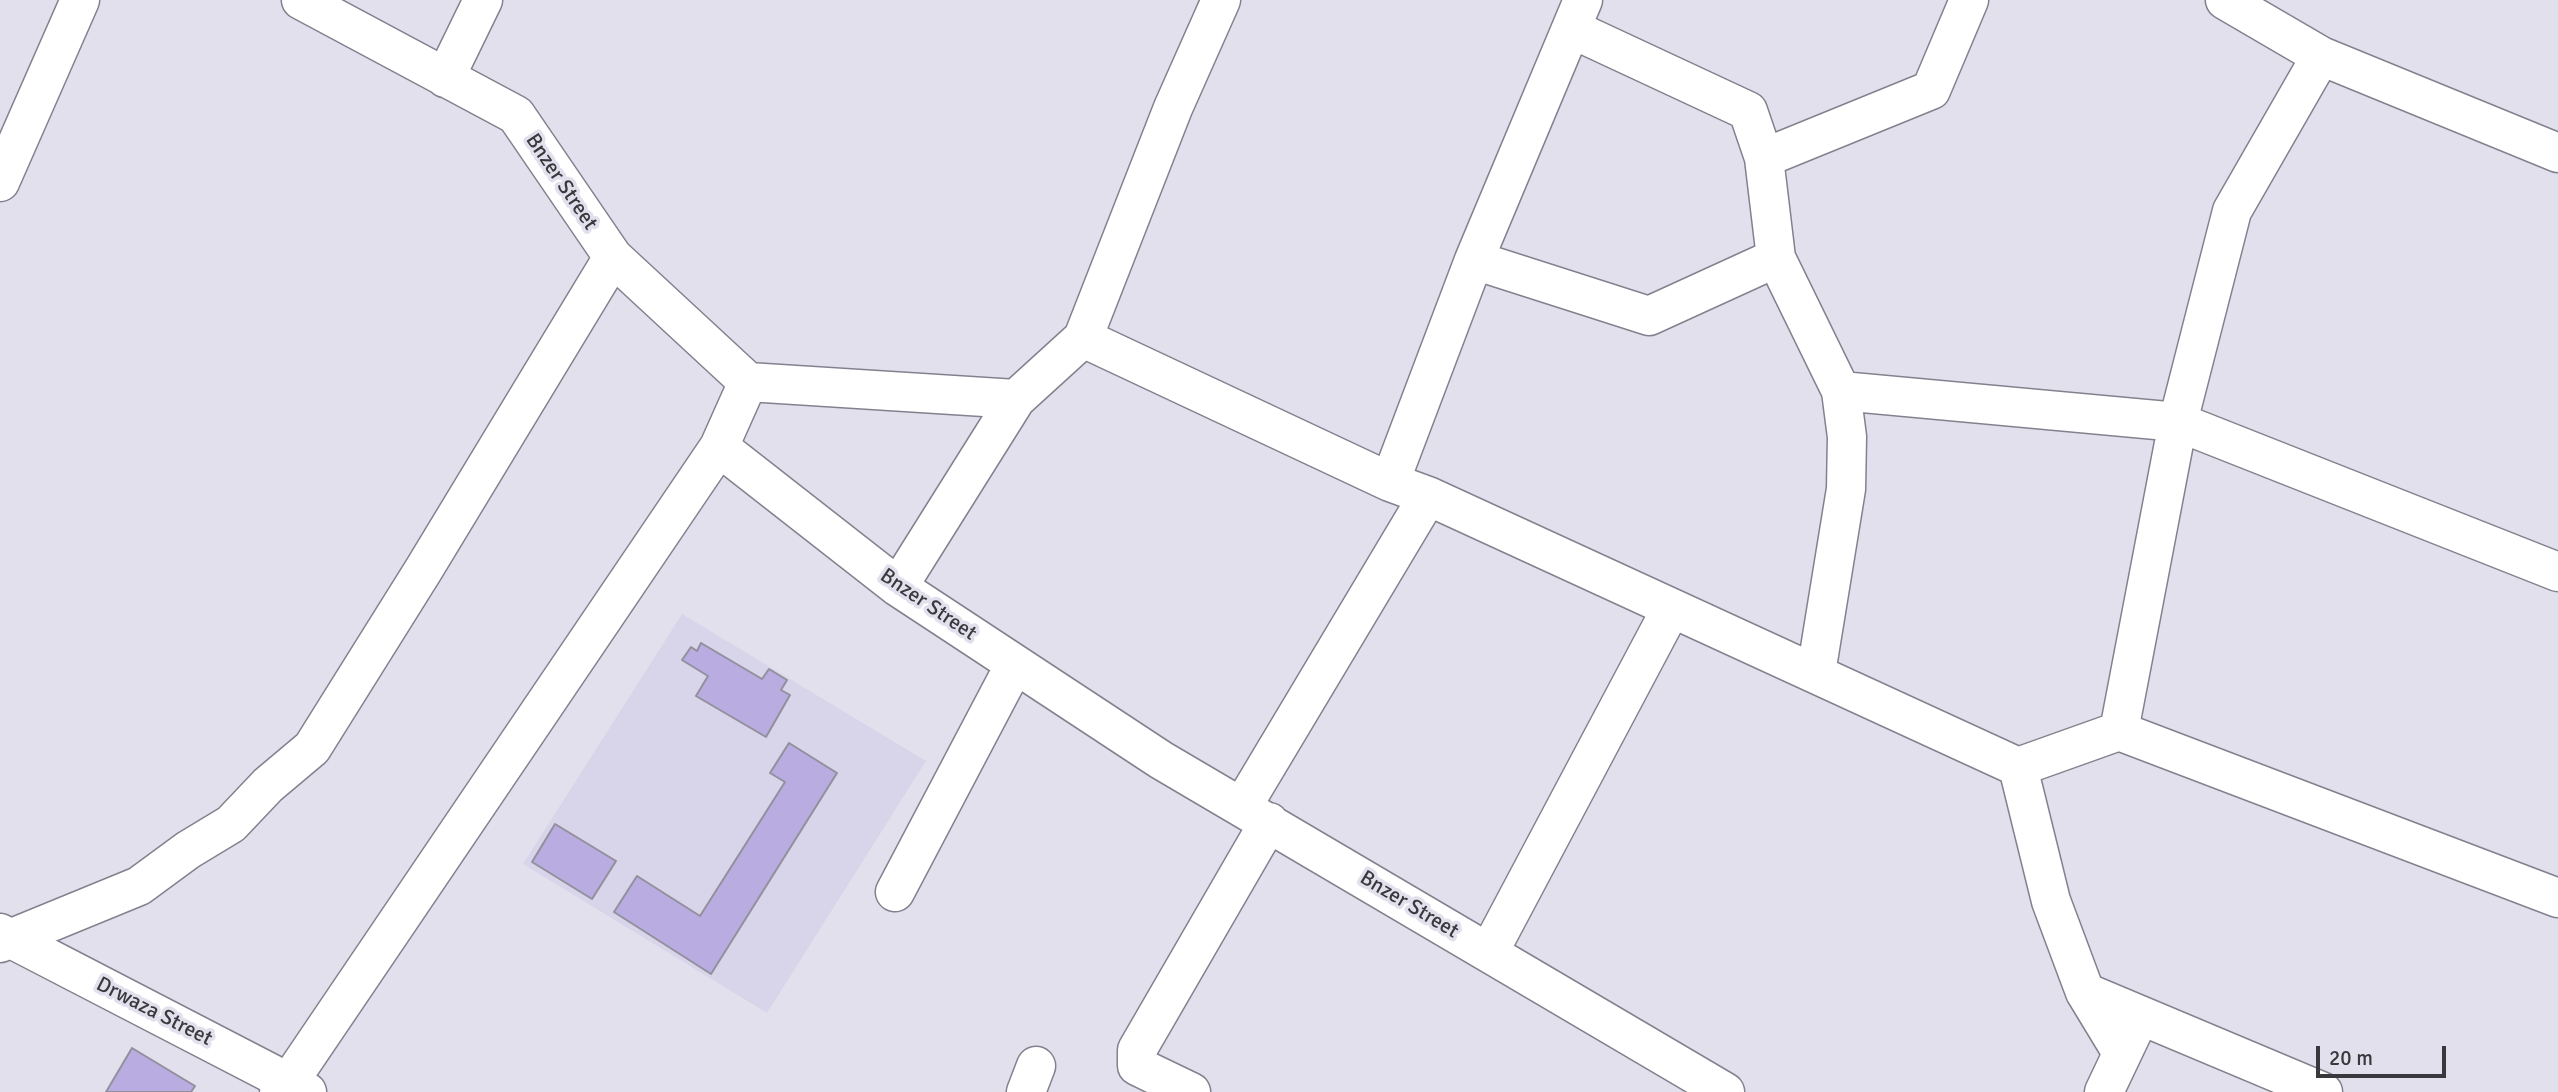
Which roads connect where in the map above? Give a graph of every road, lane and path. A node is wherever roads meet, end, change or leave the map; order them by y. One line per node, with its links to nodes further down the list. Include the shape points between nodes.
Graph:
1 (80, 0): 12 (street)
2 (301, 0): 9 (street, Bnzer Street)
3 (483, 0): 9 (street)
4 (1221, 0): 16 (street, via 1173,108)
5 (1969, 0): 11 (street, via 1931,90)
6 (2225, 0): 8 (street)
7 (1577, 15): 11 (street, via 1748,111); 15 (street)
8 (2322, 56): 10 (street); 20 (street, via 2232,211)
9 (445, 78): 13 (street, Bnzer Street, via 516,115)
10 (2558, 153)
11 (1764, 158): 14 (street)
12 (0, 182)
13 (613, 257): 17 (street, Bnzer Street); 34 (street, via 312,748 231,824 139,887)
14 (1776, 258): 15 (street, via 1649,316); 18 (street)
15 (1474, 260): 22 (street)
16 (1083, 338): 19 (street); 22 (street)
17 (748, 382): 19 (street); 21 (street)
18 (1841, 391): 20 (street); 28 (street, via 1847,437 1846,489)
19 (1016, 399): 25 (street)
20 (2178, 422): 24 (street); 29 (street)
21 (719, 447): 25 (street, Bnzer Street); 39 (street)
22 (1390, 482): 23 (street)
23 (1428, 496): 26 (street); 31 (street)
24 (2558, 572)
25 (898, 587): 27 (street, Bnzer Street)
26 (1671, 609): 28 (street); 35 (street)
27 (1015, 664): 31 (street, Bnzer Street, via 1161,760); 32 (street)
28 (1816, 673): 30 (street)
29 (2119, 732): 30 (street); 33 (street)
30 (2018, 767): 36 (street, via 2051,901)
31 (1256, 815): 35 (street, Bnzer Street); 40 (street, via 1137,1050 1137,1066)
32 (895, 892)
33 (2558, 898)
34 (4, 938): 39 (street, Drwaza Street)
35 (1489, 952): 41 (street, Bnzer Street)
36 (2085, 992): 37 (street); 38 (street)
37 (2140, 1016): 38 (street); 43 (street)
38 (2122, 1053): 42 (street)
39 (292, 1089)
40 (1191, 1092)
41 (1725, 1092)
42 (2104, 1092)
43 (2323, 1092)

